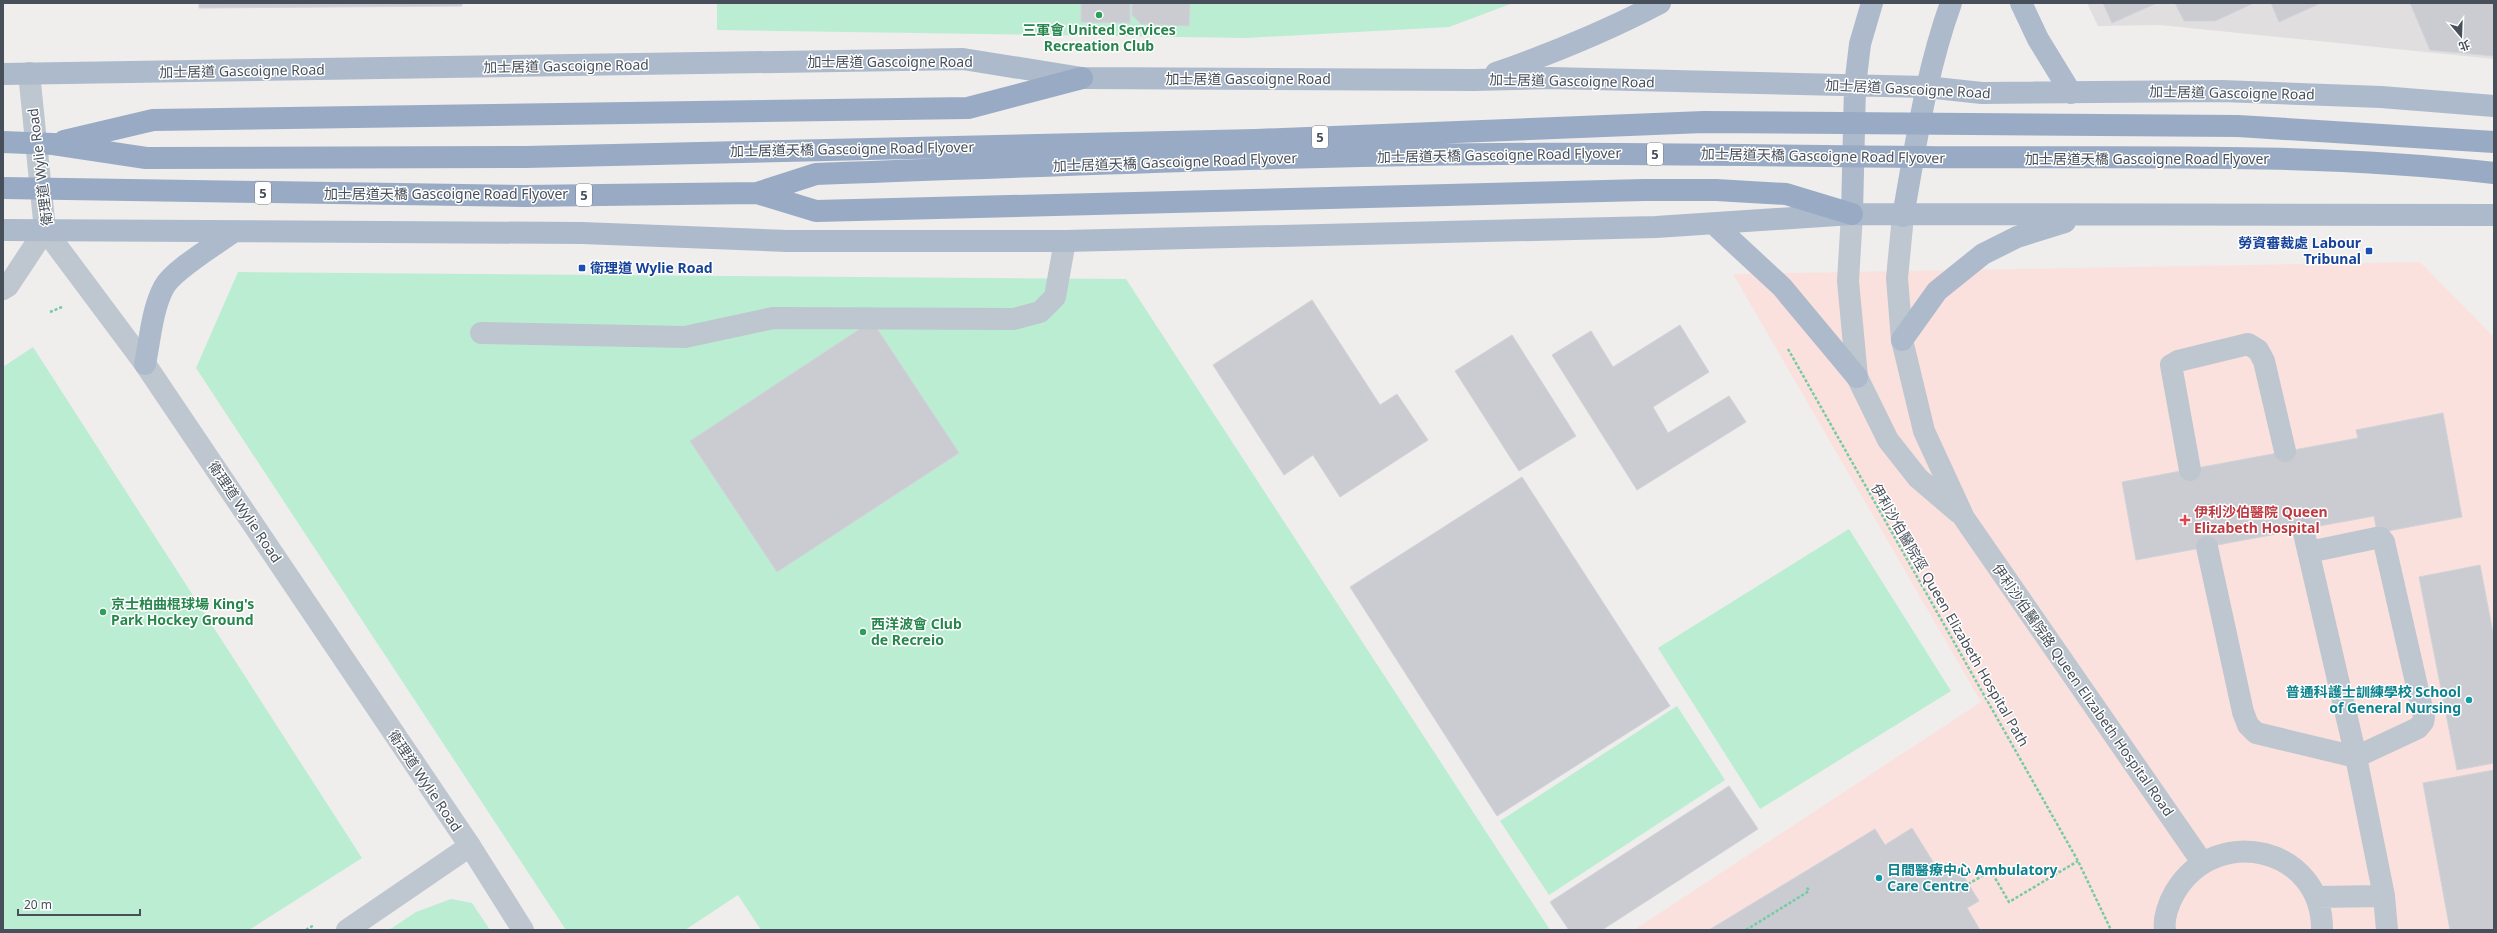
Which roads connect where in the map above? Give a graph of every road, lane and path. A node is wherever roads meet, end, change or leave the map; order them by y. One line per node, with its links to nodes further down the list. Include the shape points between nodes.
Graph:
1 (1660, 3): 8 (main road, via 1556,52)
2 (1872, 3): 9 (main road, via 1860,44)
3 (1951, 3): 10 (main road)
4 (2021, 3): 11 (main road, via 2038,39)
5 (3, 74): 6 (main road, 加士居道 Gascoigne Road)
6 (29, 74): 7 (main road, 加士居道 Gascoigne Road, via 963,59); 25 (street, 衛理道 Wylie Road)
7 (1082, 78): 8 (main road, 加士居道 Gascoigne Road); 15 (highway, via 968,108 153,120)
8 (1474, 80): 9 (main road, 加士居道 Gascoigne Road, via 1550,78)
9 (1855, 86): 10 (main road, 加士居道 Gascoigne Road); 19 (main road)
10 (1926, 87): 11 (main road, 加士居道 Gascoigne Road, via 1982,93); 21 (main road)
11 (2071, 93): 12 (main road, 加士居道 Gascoigne Road, via 2222,91 2381,97)
12 (2494, 106)
13 (3, 142): 15 (highway, 加士居道天橋 Gascoigne Road Flyover / 5)
14 (2494, 142): 15 (highway, 加士居道天橋 Gascoigne Road Flyover / 5, via 2238,126 1704,122 1256,140 645,155 146,158)
15 (53, 144)
16 (2494, 173): 18 (highway, 加士居道天橋 Gascoigne Road Flyover / 5, via 2401,165 2238,158 1497,154 1247,159 816,174)
17 (3, 188): 18 (highway, 加士居道天橋 Gascoigne Road Flyover / 5, via 524,196)
18 (757, 193): 19 (highway, via 816,211 1716,190 1786,194)
19 (1852, 214): 21 (main road); 23 (main road); 33 (street, 伊利沙伯醫院路 Queen Elizabeth Hospital Road, via 1848,281)
20 (2494, 215): 22 (main road)
21 (1904, 216): 22 (main road); 30 (street, 伊利沙伯醫院路 Queen Elizabeth Hospital Road, via 1897,278)
22 (2086, 216): 30 (main road, via 2016,237 1983,254 1937,291)
23 (1714, 224): 27 (main road); 33 (main road, via 1782,287)
24 (3, 230): 25 (main road)
25 (45, 230): 26 (main road, via 144,229); 28 (street, via 8,286); 32 (street, 衛理道 Wylie Road)
26 (233, 232): 27 (main road, via 582,233 787,241); 32 (main road, via 177,273 164,286)
27 (1065, 241): 29 (street, via 1054,297 1040,312 1014,319 773,318 685,337)
28 (3, 289)
29 (480, 333)
30 (1902, 340): 36 (street, 伊利沙伯醫院路 Queen Elizabeth Hospital Road, via 1924,431)
31 (1787, 347): 42 (path, 伊利沙伯醫院徑 Queen Elizabeth Hospital Path)
32 (145, 364): 41 (street, 衛理道 Wylie Road)
33 (1857, 377): 36 (street, 伊利沙伯醫院路 Queen Elizabeth Hospital Road, via 1888,440 1918,478)
34 (2285, 451): 35 (street, via 2264,361 2258,350 2248,344 2178,361 2171,365)
35 (2190, 470)
36 (1964, 518): 43 (street, 伊利沙伯醫院路 Queen Elizabeth Hospital Road)
37 (2303, 529): 39 (street)
38 (2207, 547): 40 (street, via 2248,725 2256,733)
39 (2309, 552): 40 (street); 40 (street, via 2376,538 2381,538 2384,542 2424,717 2418,728)
40 (2356, 757): 46 (street)
41 (470, 846): 48 (street); 49 (street, 衛理道 Wylie Road)
42 (2078, 861): 44 (path, via 2009,902 1991,870); 51 (path, 伊利沙伯醫院徑 Queen Elizabeth Hospital Path)
43 (2202, 862): 47 (street, via 2228,852 2254,852 2280,859 2301,875); 52 (street, via 2183,879 2169,901)
44 (1968, 884)
45 (1806, 886): 50 (path, via 1809,891)
46 (2384, 896): 47 (street); 54 (street)
47 (2316, 897): 53 (street, via 2322,918)
48 (347, 930)
49 (523, 930)
50 (1746, 930)
51 (2110, 930)
52 (2164, 930)
53 (2322, 930)
54 (2387, 930)

